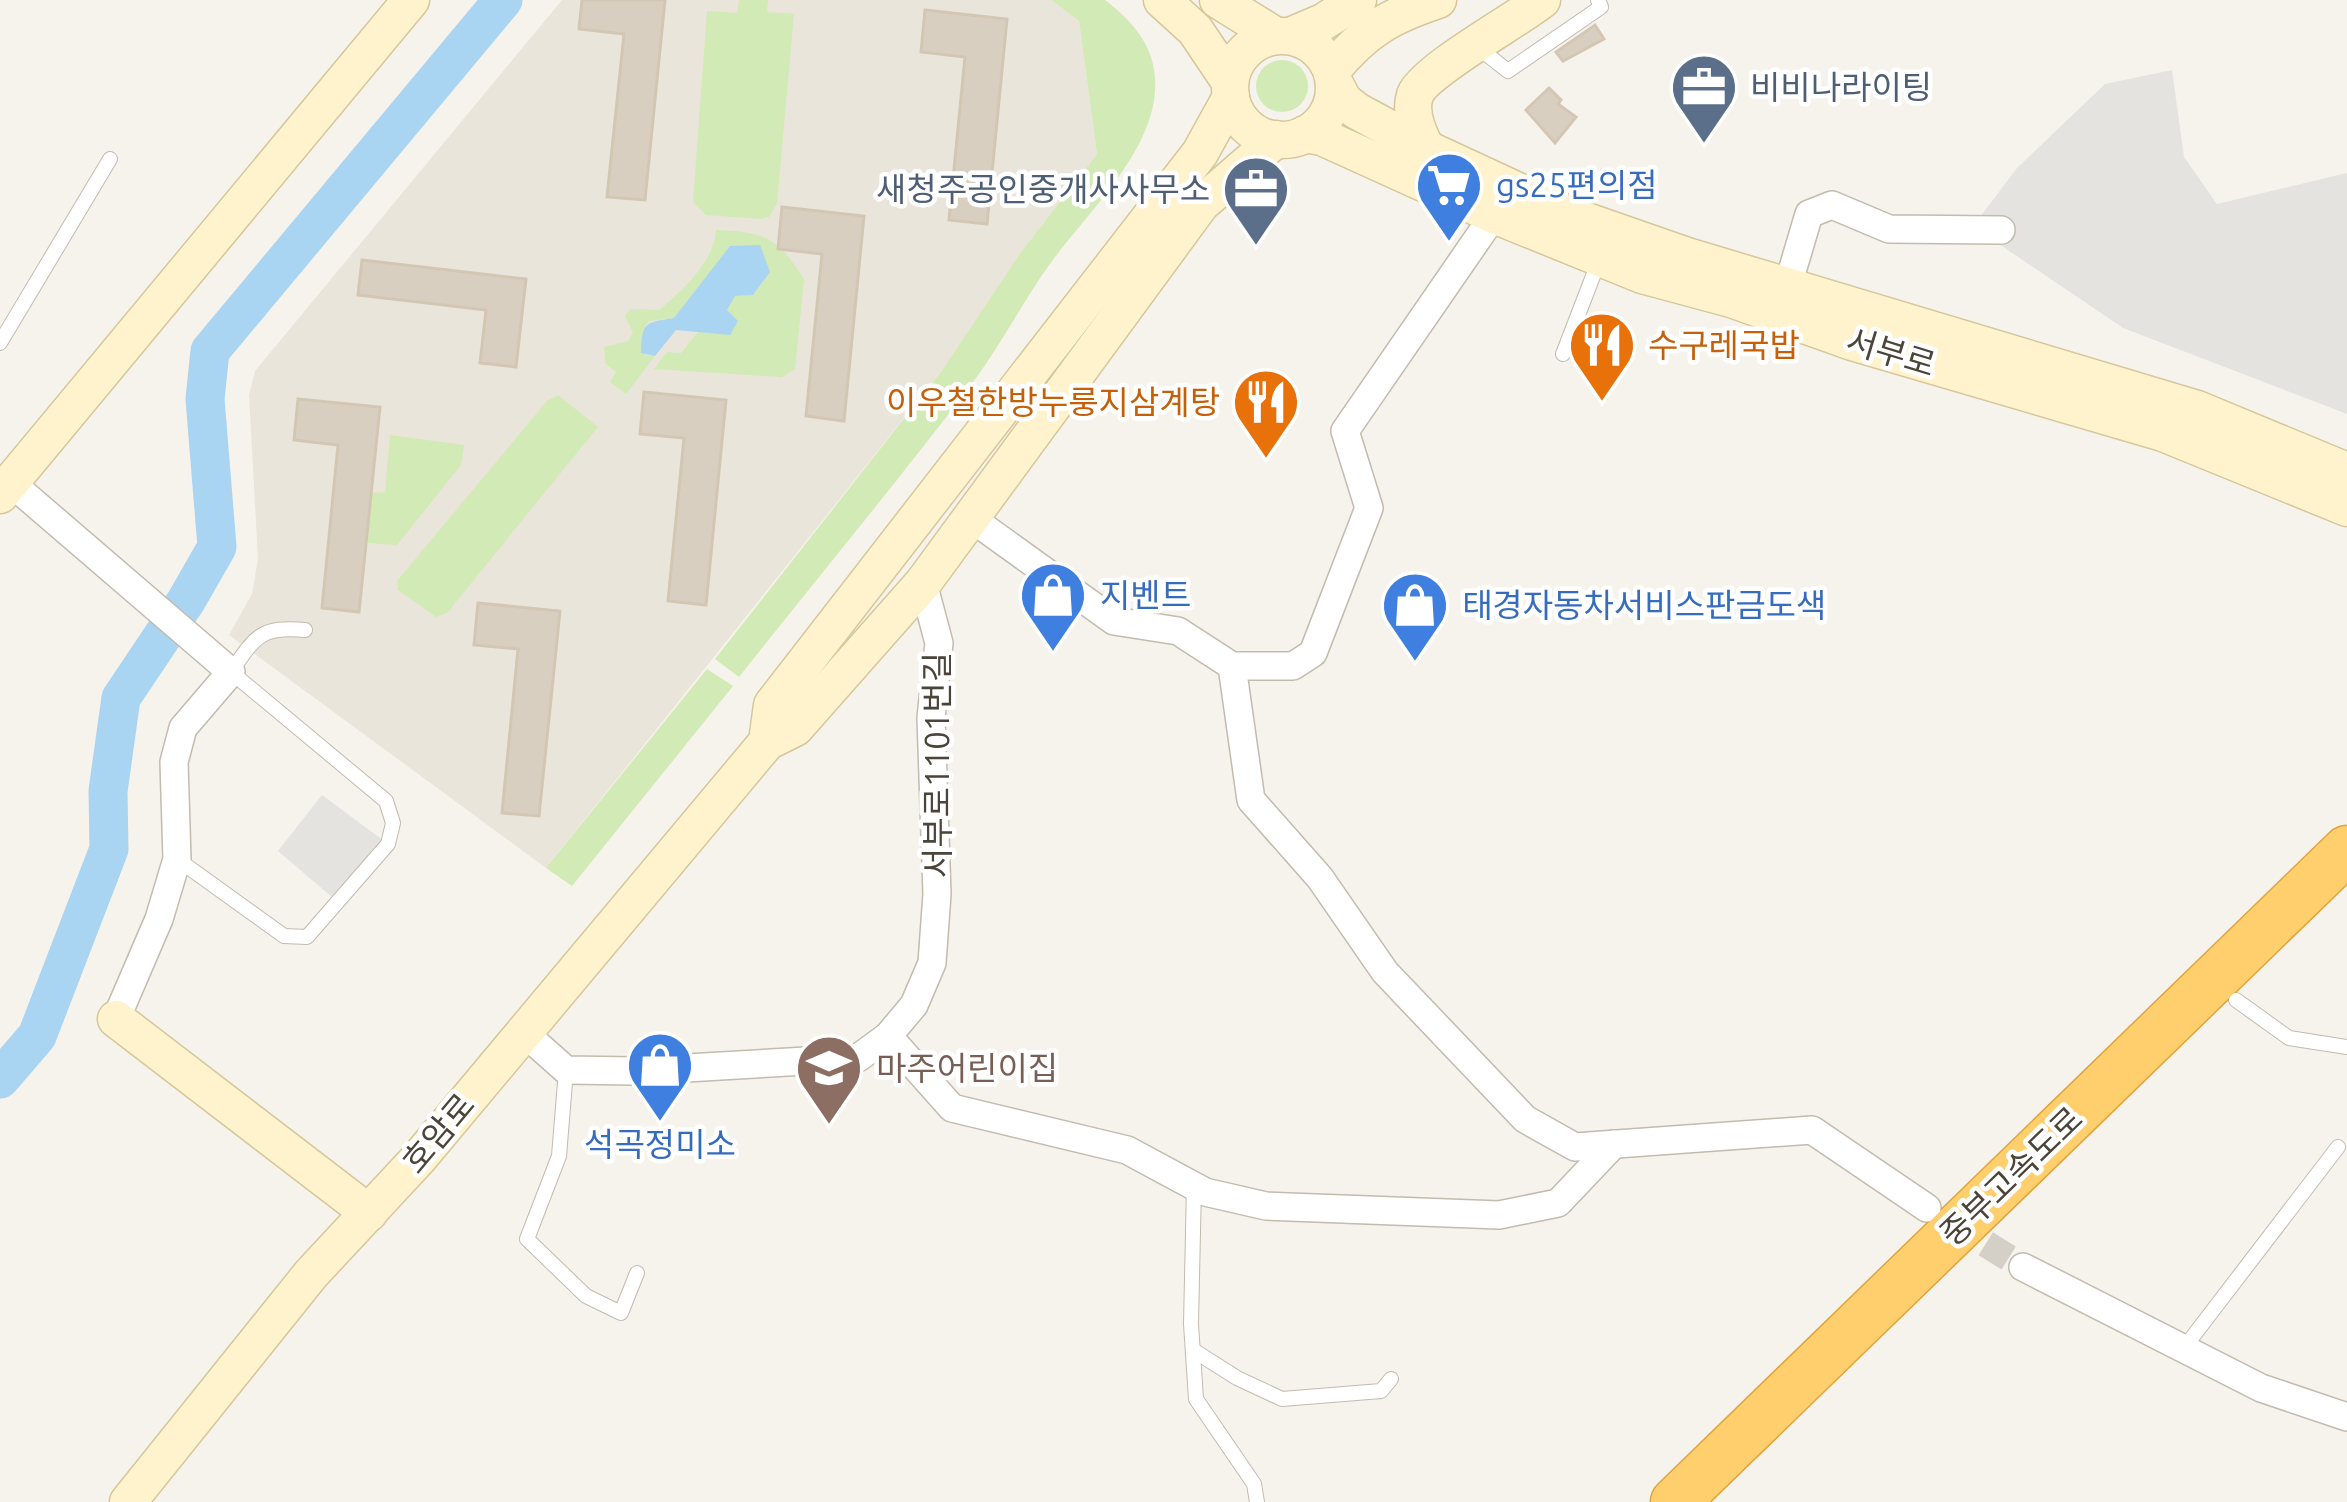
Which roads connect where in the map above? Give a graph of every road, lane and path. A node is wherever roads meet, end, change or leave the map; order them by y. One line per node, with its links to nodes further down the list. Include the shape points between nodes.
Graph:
1 (411, 0): 23 (street)
2 (1162, 0): 12 (street, via 1196,29)
3 (1218, 0): 9 (street)
4 (1358, 0): 9 (street)
5 (1438, 0): 8 (street)
6 (1542, 0): 10 (street)
7 (1598, 0): 10 (lane, via 1601,7 1508,71)
8 (1395, 15): 10 (street); 11 (street, via 1357,40)
9 (1283, 36): 11 (street, via 1316,47); 12 (street, via 1250,46)
10 (1488, 38): 14 (street, via 1430,75 1415,95 1414,125)
11 (1333, 77): 13 (street, via 1329,112); 14 (street, 서부로, via 1344,101)
12 (1231, 90): 13 (street, via 1255,132); 30 (street, via 1213,136 772,705)
13 (1290, 137): 16 (street, 서부로, via 1322,137); 25 (street, via 1201,204)
14 (1426, 148): 19 (street, 서부로, via 1572,216)
15 (110, 159): 20 (lane)
16 (1494, 215): 18 (street, 서부로); 28 (street, via 1345,431 1370,508 1312,653 1293,666)
17 (2001, 230): 19 (street, via 1888,229 1832,205 1809,214)
18 (1600, 258): 21 (lane); 24 (street, 서부로, via 2163,433)
19 (1788, 285): 22 (street, 서부로, via 2197,409)
20 (0, 343)
21 (1563, 355)
22 (2347, 471)
23 (3, 484): 29 (street)
24 (2347, 508)
25 (968, 516): 26 (street); 28 (street, via 1114,621 1178,631)
26 (922, 583): 30 (street, via 794,728); 37 (street, 서부로1101번길, via 939,643 931,718 932,963 914,1005)
27 (305, 629): 29 (lane, via 262,633)
28 (1232, 666): 40 (street, via 1252,800 1320,878 1384,972 1525,1119 1575,1147)
29 (231, 672): 32 (street, via 183,728 174,762); 32 (lane, via 386,801 388,844 307,937 284,936)
30 (766, 742): 36 (street, 호암로)
31 (2347, 850): 53 (highway, 중부고속도로)
32 (177, 859): 35 (street)
33 (2347, 892): 34 (highway, 중부고속도로)
34 (2236, 1000): 38 (lane, via 2289,1038); 54 (highway, 중부고속도로)
35 (116, 1019): 44 (street)
36 (522, 1031): 39 (street); 44 (street, 호암로)
37 (888, 1036): 39 (street, 서부로1101번길, via 858,1058); 42 (street, via 952,1108 1127,1150)
38 (2347, 1047)
39 (566, 1070): 46 (lane, via 560,1156 526,1239 586,1296 621,1313)
40 (1614, 1144): 42 (street, via 1558,1203 1499,1215 1266,1206); 43 (street, via 1812,1130)
41 (2338, 1147): 47 (lane)
42 (1194, 1186): 48 (lane)
43 (1927, 1208)
44 (369, 1214): 51 (street, 호암로, via 310,1274)
45 (2024, 1267): 47 (street)
46 (637, 1273)
47 (2184, 1348): 50 (street, via 2261,1388)
48 (1193, 1350): 49 (lane, via 1282,1399 1381,1391); 52 (lane, via 1196,1399 1254,1484)
49 (1391, 1379)
50 (2347, 1417)
51 (128, 1502)
52 (1257, 1502)
53 (1675, 1502)
54 (1719, 1502)

